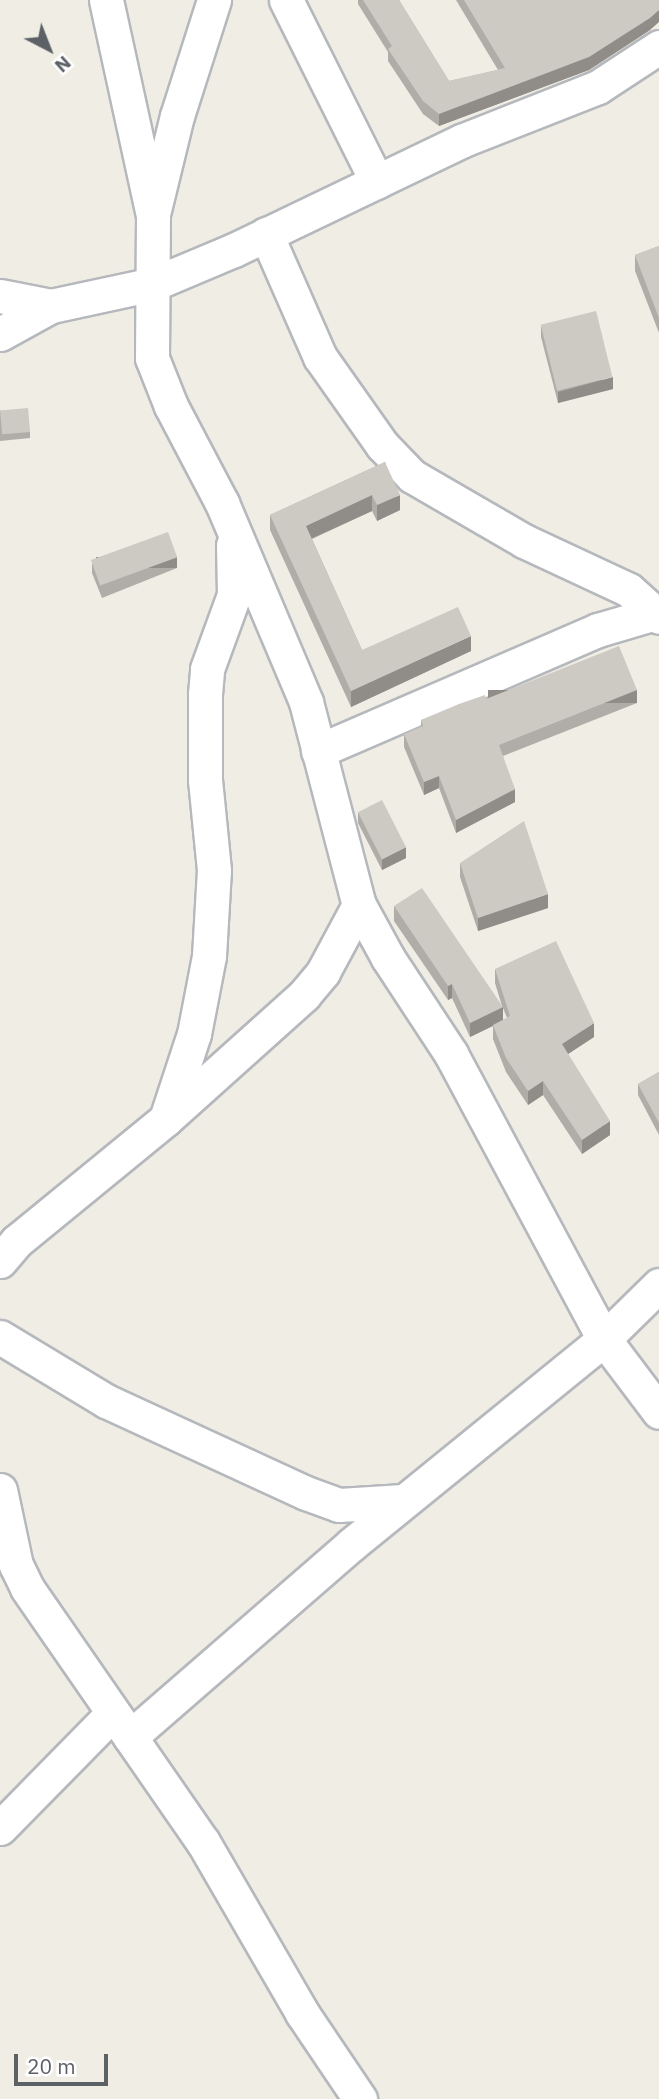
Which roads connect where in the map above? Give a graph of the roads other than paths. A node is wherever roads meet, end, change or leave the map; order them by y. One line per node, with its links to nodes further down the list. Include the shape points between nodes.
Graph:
1 (106, 0): 6 (street)
2 (214, 0): 6 (street, via 177,116)
3 (286, 0): 5 (street)
4 (659, 47): 5 (street, via 598,87 461,141)
5 (377, 182): 7 (street)
6 (153, 216): 8 (street)
7 (266, 234): 8 (street); 13 (street, via 320,357 382,445 412,475 524,541 629,590)
8 (153, 285): 10 (street); 12 (street, via 152,358)
9 (0, 296): 10 (street)
10 (51, 306): 11 (street)
11 (0, 334)
12 (233, 529): 14 (street, via 306,702); 16 (street, via 234,595 207,669 205,694 205,780 214,870 209,956 194,1034)
13 (658, 614): 14 (street, via 560,646)
14 (318, 751): 15 (street)
15 (359, 905): 16 (street, via 323,972 304,995); 20 (street, via 451,1054)
16 (166, 1119): 17 (street, via 17,1241)
17 (0, 1261)
18 (659, 1285): 20 (street)
19 (0, 1337): 23 (street, via 106,1401 306,1493 339,1506)
20 (604, 1339): 21 (street); 23 (street)
21 (659, 1412)
22 (0, 1493): 24 (street, via 16,1565 27,1588)
23 (403, 1501): 24 (street)
24 (121, 1725): 25 (street); 26 (street, via 203,1842 302,2013)
25 (0, 1828)
26 (360, 2099)

